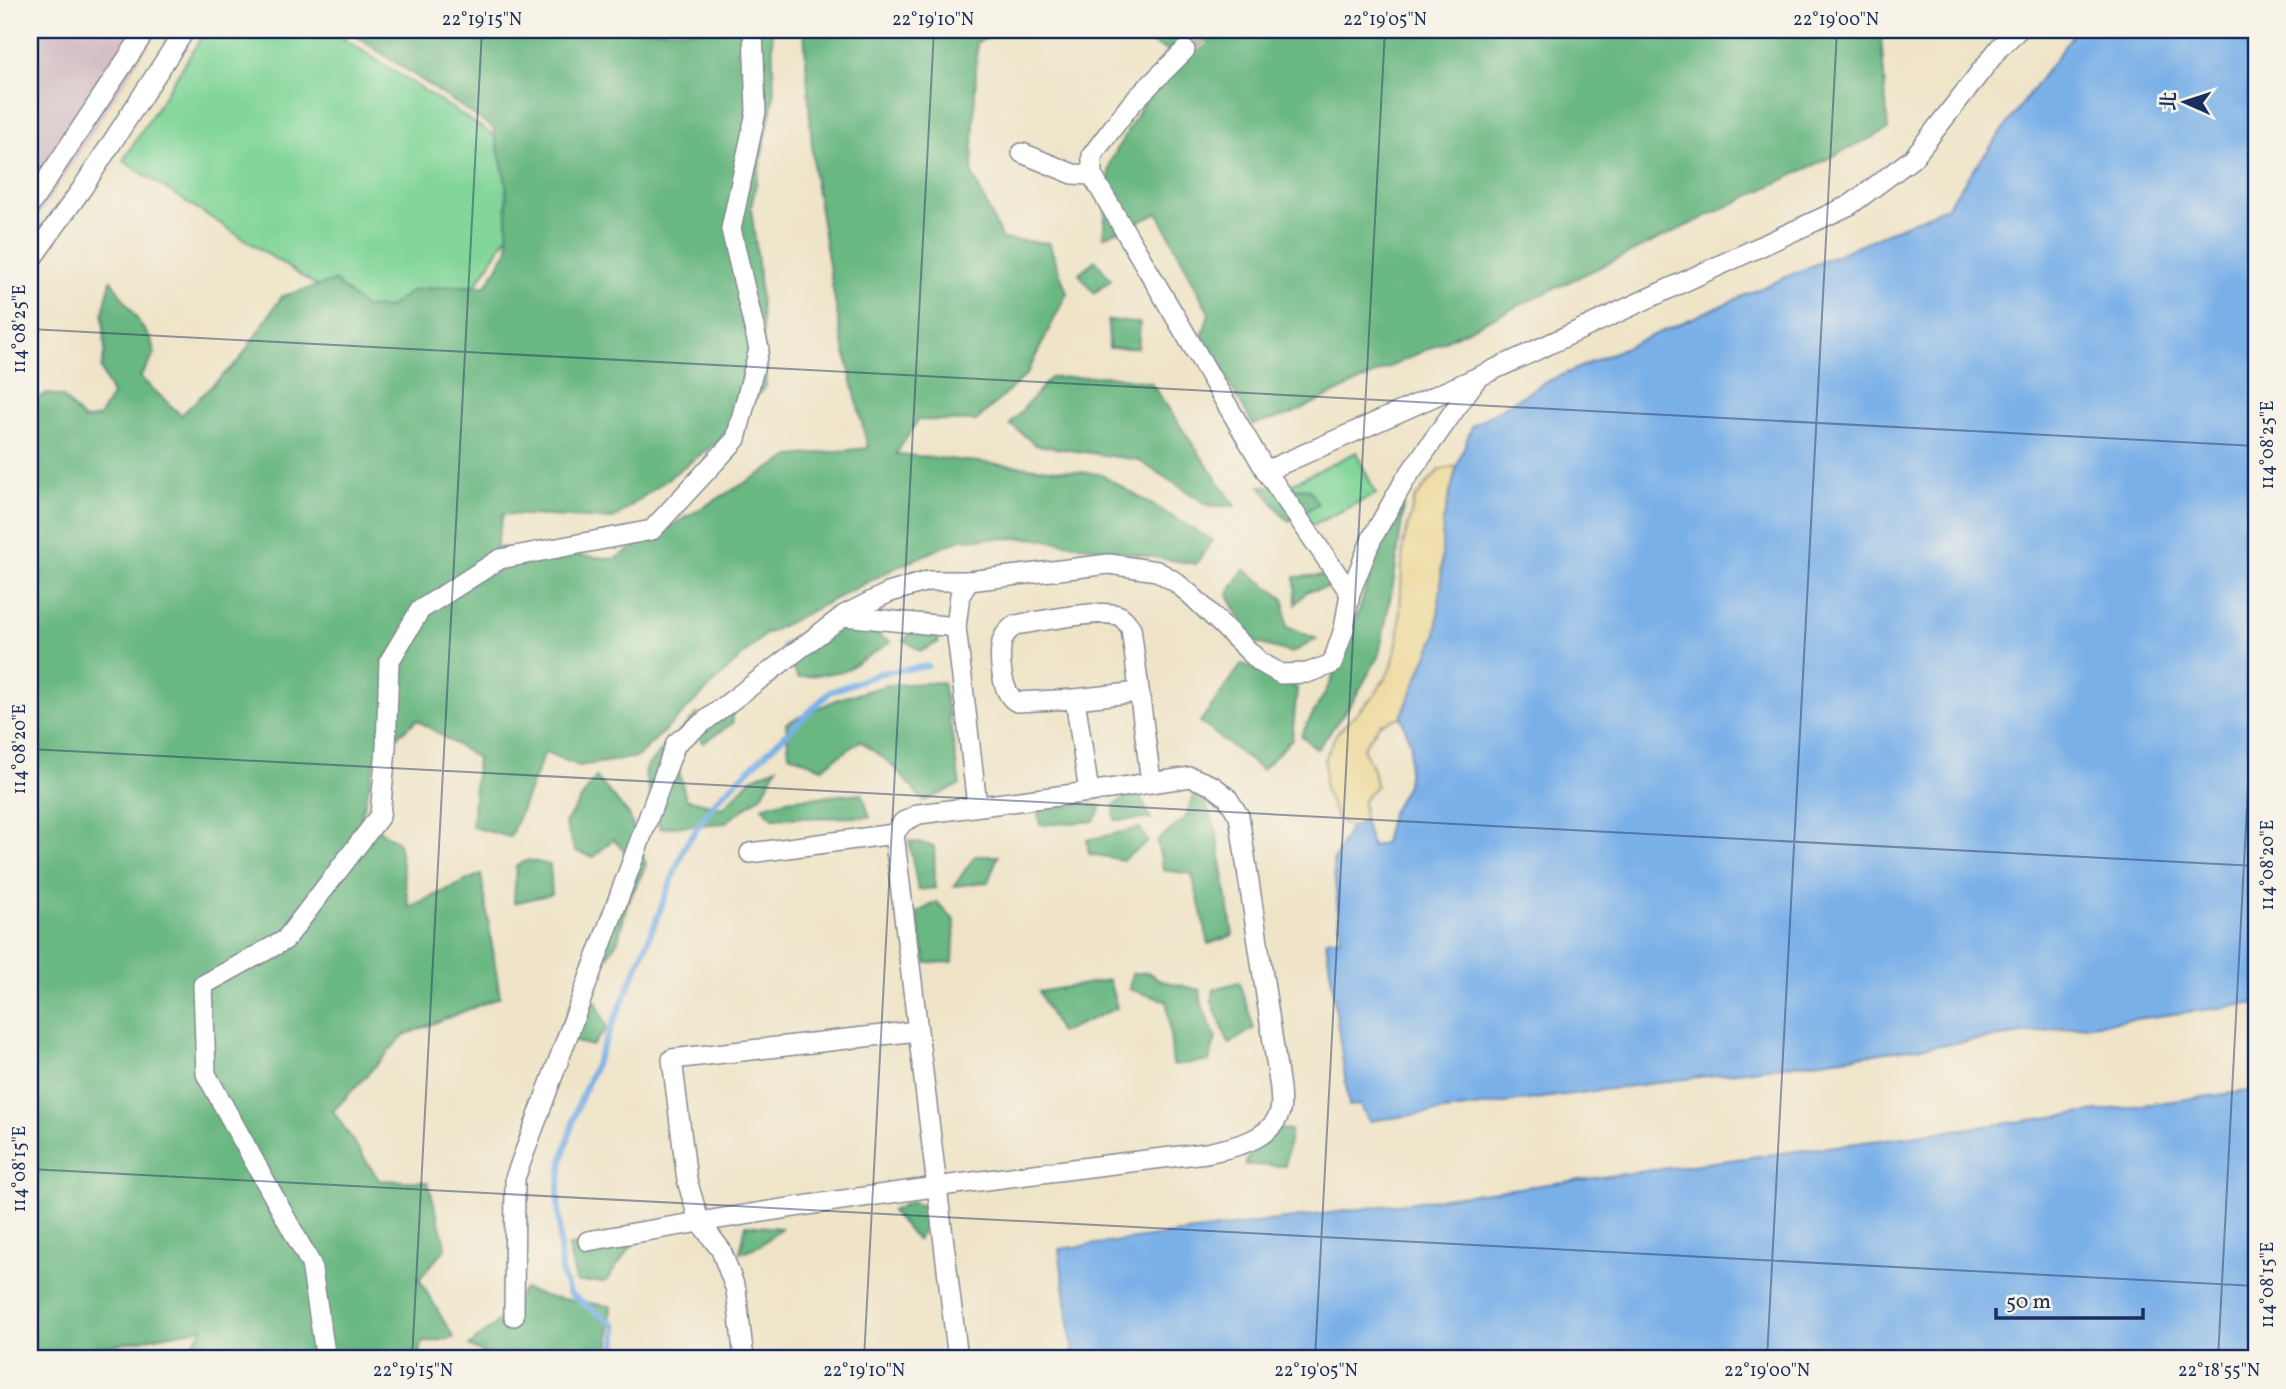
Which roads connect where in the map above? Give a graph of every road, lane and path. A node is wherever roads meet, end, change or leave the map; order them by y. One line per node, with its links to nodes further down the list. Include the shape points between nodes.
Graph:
1 (146, 30): 8 (lane)
2 (184, 30): 9 (lane)
3 (753, 30): 28 (lane, via 756,112 731,229 759,349 736,439 652,530 500,559 420,610 389,662 380,816 285,940 203,985 205,1074 311,1264)
4 (2018, 30): 10 (lane, via 1913,158 1850,205)
5 (1185, 50): 7 (lane, via 1131,104 1092,155)
6 (1022, 153): 7 (lane, via 1073,174)
7 (1092, 175): 11 (lane)
8 (30, 205)
9 (30, 261)
10 (1478, 377): 11 (lane); 13 (lane, via 1405,480 1372,538)
11 (1266, 471): 13 (lane)
12 (969, 581): 13 (lane, via 1109,564 1157,571 1191,595 1260,663 1281,674 1307,673 1332,664); 14 (lane, via 928,581 888,593); 15 (lane, via 960,595)
13 (1350, 593)
14 (843, 615): 15 (lane); 27 (lane, via 676,743 515,1178)
15 (956, 627): 20 (lane)
16 (1139, 692): 17 (lane); 17 (lane, via 1131,628 1117,615 1015,625 1007,631 1001,653 1010,699 1028,703); 18 (lane)
17 (1074, 699): 19 (lane)
18 (1151, 782): 19 (lane); 24 (lane, via 1191,777 1227,797 1239,816 1280,1111 1268,1131 1239,1147)
19 (1089, 792): 20 (lane)
20 (977, 805): 21 (lane, via 919,814 903,822)
21 (894, 834): 22 (lane); 23 (lane)
22 (750, 853)
23 (917, 1031): 24 (lane); 25 (lane, via 672,1059 687,1180)
24 (936, 1187): 25 (lane); 30 (lane)
25 (699, 1221): 26 (lane); 29 (lane, via 721,1250 736,1290)
26 (587, 1241)
27 (514, 1316)
28 (326, 1359)
29 (744, 1359)
30 (958, 1359)

